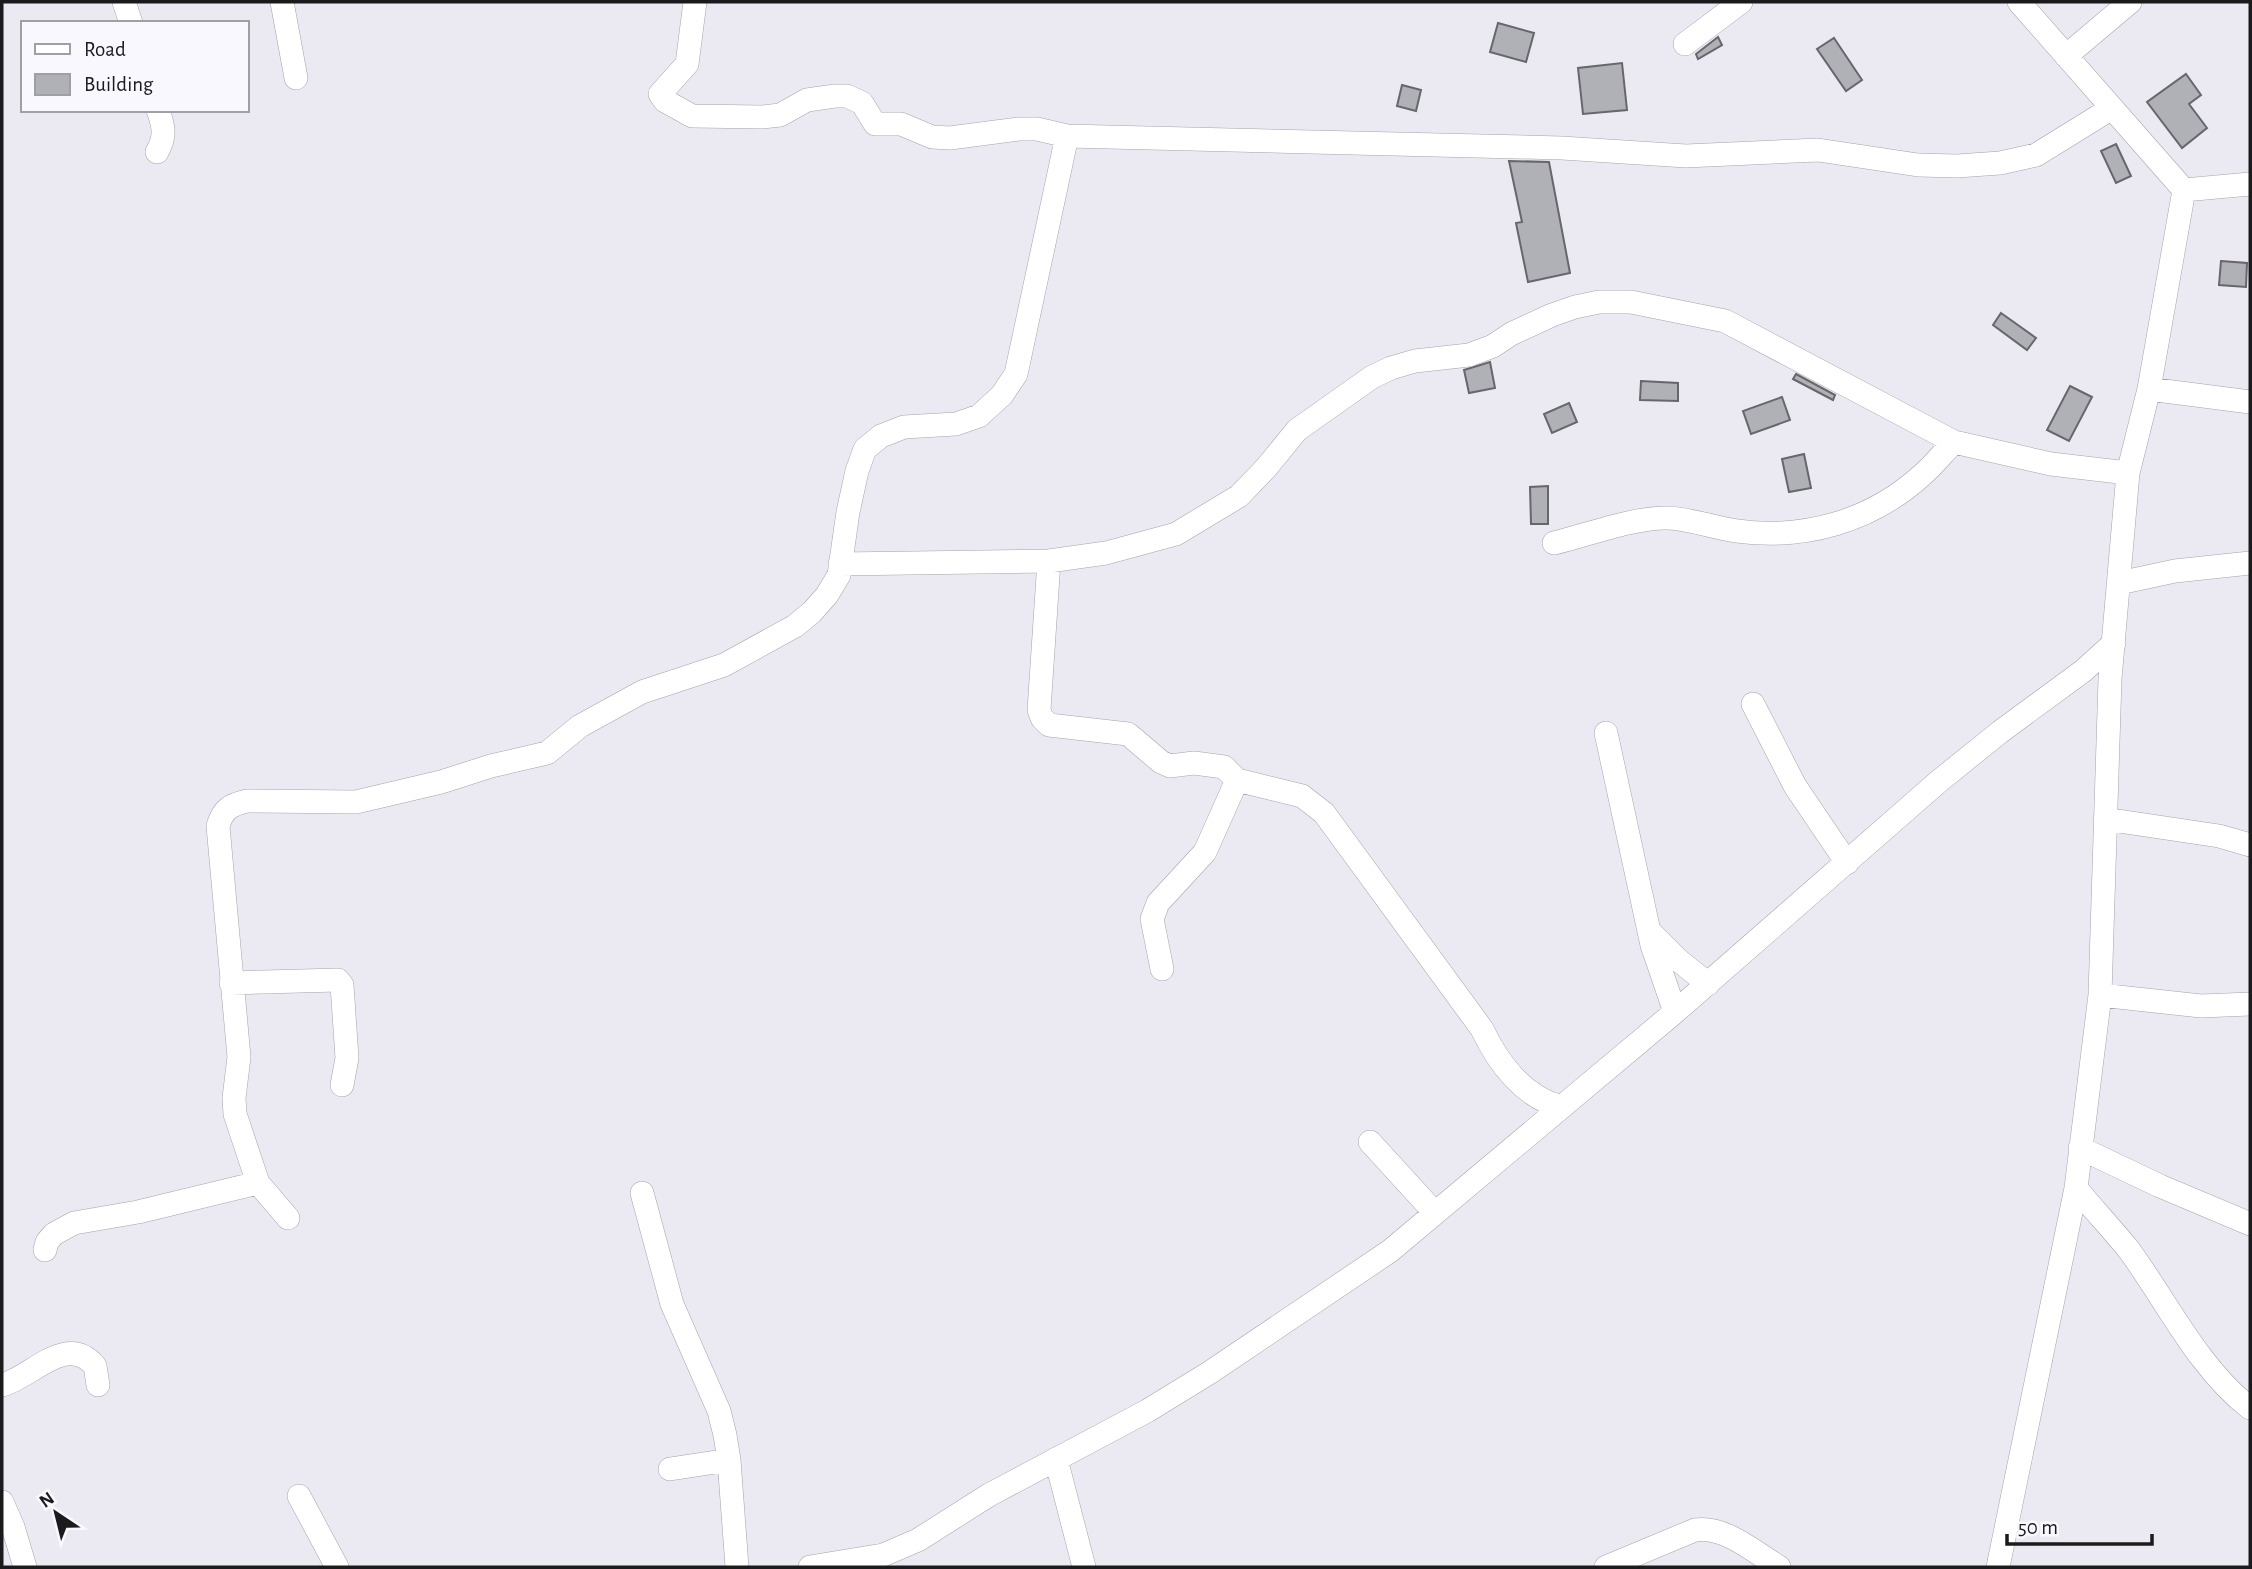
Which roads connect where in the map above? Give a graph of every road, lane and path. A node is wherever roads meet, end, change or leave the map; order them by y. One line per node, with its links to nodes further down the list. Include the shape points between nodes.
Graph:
1 (124, 2): 7 (street)
2 (282, 2): 10 (street)
3 (695, 2): 13 (street, via 687,64 660,94 685,114 772,116 807,100 835,96 855,98 875,124 901,124 932,137 1019,129)
4 (1741, 2): 8 (street)
5 (2019, 2): 9 (street)
6 (2130, 2): 9 (street)
7 (130, 21)
8 (1685, 44)
9 (2066, 56): 11 (street)
10 (296, 78)
11 (2112, 108): 13 (street, via 2036,155 1957,166 1818,150 1686,156 1562,148); 16 (street)
12 (159, 112): 14 (street, via 164,140)
13 (1067, 136): 24 (street, via 1016,374 979,416 956,425 904,427 865,449)
14 (157, 152)
15 (2250, 184): 16 (street)
16 (2184, 190): 17 (street)
17 (2149, 388): 18 (street); 20 (street)
18 (2250, 402)
19 (1954, 442): 20 (street, via 2051,464); 21 (street, via 1902,492 1833,526 1785,534 1667,518); 22 (street, via 1725,321 1632,302 1599,303 1552,315 1469,355 1415,361 1381,372 1304,424 1245,490 1197,523 1107,553)
20 (2128, 473): 25 (street)
21 (1554, 543)
22 (1049, 561): 24 (street); 29 (street, via 1042,718 1049,724 1128,734 1170,766 1224,767)
23 (2250, 563): 25 (street)
24 (840, 564): 35 (street, via 827,595 795,626 724,666 642,692 580,726 547,753 356,802 247,801 231,805 218,826)
25 (2119, 583): 26 (street)
26 (2114, 643): 30 (street); 32 (street, via 2000,732)
27 (1753, 705): 32 (street, via 1795,786)
28 (1606, 733): 33 (street)
29 (1237, 780): 34 (street, via 1205,852 1153,911); 41 (street, via 1302,796 1324,813 1482,1029 1495,1055 1531,1092 1547,1104)
30 (2105, 819): 31 (street); 37 (street)
31 (2250, 845)
32 (1847, 863): 36 (street)
33 (1650, 932): 36 (street); 39 (street)
34 (1162, 969)
35 (231, 983): 40 (street, via 338,980 347,1058); 44 (street, via 239,1057 235,1114)
36 (1707, 984): 39 (street)
37 (2100, 995): 38 (street, via 2201,1006); 43 (street)
38 (2250, 1004)
39 (1675, 1012): 41 (street)
40 (342, 1085)
41 (1562, 1107): 47 (street)
42 (1370, 1142): 47 (street)
43 (2080, 1148): 45 (street); 49 (street)
44 (258, 1183): 48 (street); 50 (street, via 74,1223 54,1234)
45 (2076, 1188): 53 (street, via 2128,1249 2230,1392); 67 (street)
46 (642, 1194): 55 (street, via 672,1304 719,1411)
47 (1436, 1213): 54 (street, via 1390,1251 1209,1373)
48 (288, 1217)
49 (2250, 1224)
50 (46, 1250)
51 (2, 1385): 52 (street, via 71,1353 90,1360)
52 (98, 1385)
53 (2250, 1408)
54 (1056, 1459): 59 (street); 64 (street)
55 (729, 1460): 56 (street); 62 (street)
56 (670, 1469)
57 (299, 1496): 61 (street)
58 (2, 1502): 60 (street)
59 (884, 1561): 63 (street)
60 (25, 1567)
61 (337, 1567)
62 (737, 1567)
63 (810, 1567)
64 (1084, 1567)
65 (1606, 1567): 66 (street, via 1709,1528)
66 (1779, 1567)
67 (1998, 1567)

